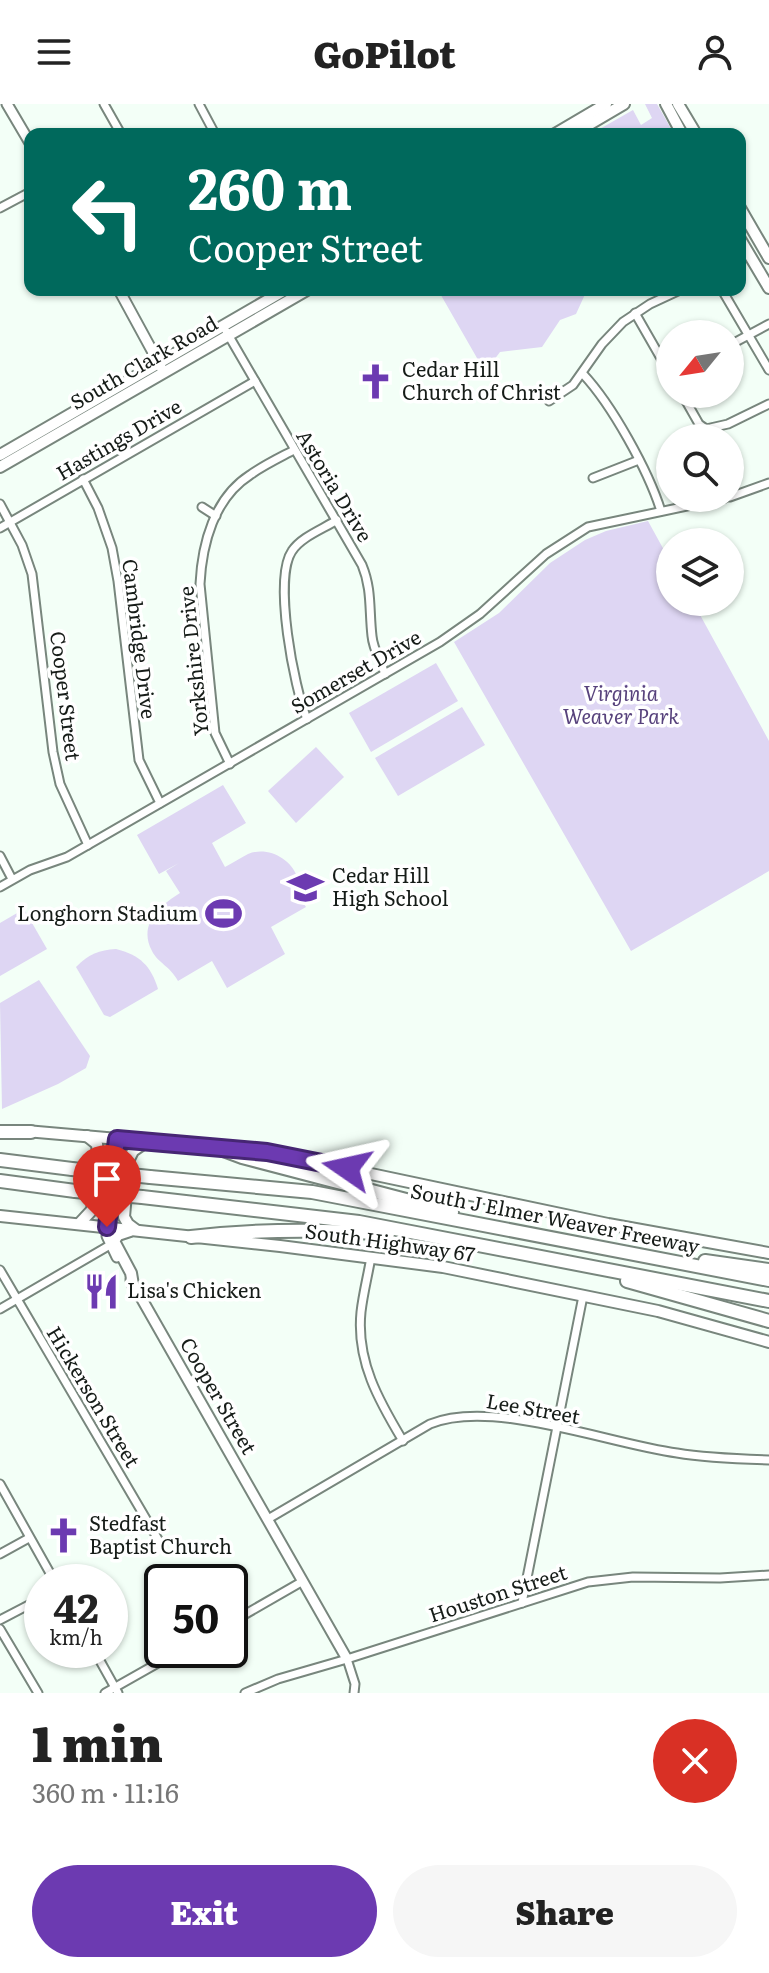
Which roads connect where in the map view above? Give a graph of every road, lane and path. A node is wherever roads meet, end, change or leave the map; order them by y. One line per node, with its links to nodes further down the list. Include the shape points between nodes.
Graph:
1 (7, 104): 14 (street)
2 (104, 104): 8 (street)
3 (199, 104): 9 (street)
4 (606, 104): 10 (main road)
5 (624, 104): 11 (main road)
6 (666, 104): 12 (main road)
7 (678, 104): 13 (main road)
8 (118, 128)
9 (212, 128)
10 (565, 128)
11 (583, 128)
12 (679, 128)
13 (692, 128)
14 (24, 133)
15 (24, 195): 16 (street)
16 (0, 208)
17 (746, 218): 19 (main road)
18 (746, 249): 20 (main road)
19 (769, 258)
20 (769, 288)
21 (122, 296): 31 (street)
22 (282, 296): 27 (main road, South Clark Road)
23 (668, 296): 25 (street)
24 (726, 296): 28 (street)
25 (635, 313): 30 (street); 33 (street, via 602,344)
26 (769, 324): 28 (street)
27 (226, 330): 31 (main road, South Clark Road); 34 (street, Astoria Drive)
28 (749, 335): 29 (street); 32 (street)
29 (744, 338)
30 (656, 348)
31 (161, 368): 39 (main road, South Clark Road); 41 (main road, South Clark Road)
32 (769, 370)
33 (583, 374): 35 (street); 40 (street)
34 (255, 381): 38 (street, Astoria Drive); 43 (street, Hastings Drive)
35 (549, 401)
36 (769, 404): 37 (street, via 712,429 702,428)
37 (690, 408)
38 (294, 450): 50 (street, Yorkshire Drive, via 238,484); 51 (street, Astoria Drive)
39 (0, 455)
40 (639, 460): 42 (street); 46 (street)
41 (0, 467)
42 (593, 478)
43 (83, 479): 52 (street, Hastings Drive); 57 (street, Cambridge Drive, via 112,548 139,760)
44 (769, 483): 45 (street, Somerset Drive)
45 (744, 492)
46 (656, 495)
47 (0, 504): 52 (street, Cooper Street)
48 (202, 507): 50 (street)
49 (656, 512): 54 (street, Somerset Drive, via 601,522 570,536 480,614)
50 (216, 516): 56 (street, Yorkshire Drive, via 205,542 200,584 215,733)
51 (337, 520): 54 (street, Astoria Drive, via 369,582 372,639); 55 (street, via 297,544 283,577 294,680)
52 (10, 522): 53 (street, Hastings Drive); 58 (street, Cooper Street, via 32,574 60,784)
53 (0, 528)
54 (385, 674): 55 (street, Somerset Drive)
55 (307, 719): 56 (street, Somerset Drive)
56 (230, 764): 57 (street, Somerset Drive)
57 (160, 803): 58 (street, Somerset Drive)
58 (88, 845): 60 (street, Somerset Drive)
59 (0, 856): 60 (street)
60 (12, 879): 61 (street, Somerset Drive)
61 (0, 887)
62 (0, 1130): 63 (highway)
63 (31, 1132): 64 (main road)
64 (86, 1136): 65 (main road); 71 (main road, via 97,1144 98,1155 92,1210)
65 (117, 1139): 66 (main road); 73 (street, Cooper Street)
66 (146, 1142): 67 (main road); 74 (main road, via 129,1159 124,1217)
67 (218, 1148): 72 (highway, via 461,1215); 78 (main road, via 267,1152)
68 (0, 1160): 72 (highway, South J Elmer Weaver Freeway, bridge, via 312,1192)
69 (0, 1181): 75 (highway, South J Elmer Weaver Freeway, bridge, via 310,1214)
70 (0, 1216): 71 (main road, South Highway 67)
71 (79, 1224): 73 (main road, South Highway 67)
72 (484, 1226): 80 (highway, South J Elmer Weaver Freeway)
73 (107, 1227): 74 (main road, South Highway 67); 77 (street, Cooper Street)
74 (136, 1230): 76 (main road, South Highway 67); 85 (main road, via 114,1241)
75 (427, 1234): 76 (highway, via 289,1229); 81 (highway, South J Elmer Weaver Freeway)
76 (191, 1237): 79 (main road, South Highway 67)
77 (110, 1245): 85 (street, Cooper Street); 87 (street)
78 (769, 1253)
79 (371, 1257): 86 (main road, South Highway 67); 93 (street, via 361,1313 363,1354 376,1393)
80 (649, 1259): 83 (highway); 84 (highway, South J Elmer Weaver Freeway)
81 (567, 1262): 88 (highway, South J Elmer Weaver Freeway); 90 (highway)
82 (0, 1270): 87 (street, Hickerson Street)
83 (769, 1270)
84 (769, 1280)
85 (133, 1285): 96 (street, Cooper Street)
86 (583, 1296): 91 (main road, South Highway 67); 92 (street)
87 (17, 1299): 89 (street); 98 (street, Hickerson Street)
88 (769, 1301)
89 (0, 1309)
90 (769, 1321)
91 (769, 1342)
92 (558, 1428): 93 (street, Lee Street, via 457,1415); 94 (street, Lee Street, via 676,1453); 103 (street)
93 (403, 1441): 96 (street, Lee Street)
94 (769, 1460)
95 (0, 1484): 97 (street)
96 (268, 1519): 102 (street, Cooper Street)
97 (29, 1538): 99 (street); 100 (street)
98 (159, 1541)
99 (0, 1554)
100 (44, 1564)
101 (769, 1575): 103 (street, Houston Street, via 610,1579)
102 (303, 1581): 105 (street); 108 (street, Cooper Street)
103 (522, 1603): 108 (street, Houston Street)
104 (24, 1607): 106 (street)
105 (248, 1613)
106 (0, 1620)
107 (0, 1629): 112 (street)
108 (347, 1659): 114 (street, Houston Street); 115 (street)
109 (104, 1668): 111 (street)
110 (152, 1668): 111 (street)
111 (117, 1690): 113 (street)
112 (38, 1693)
113 (105, 1693)
114 (245, 1693)
115 (354, 1693)

